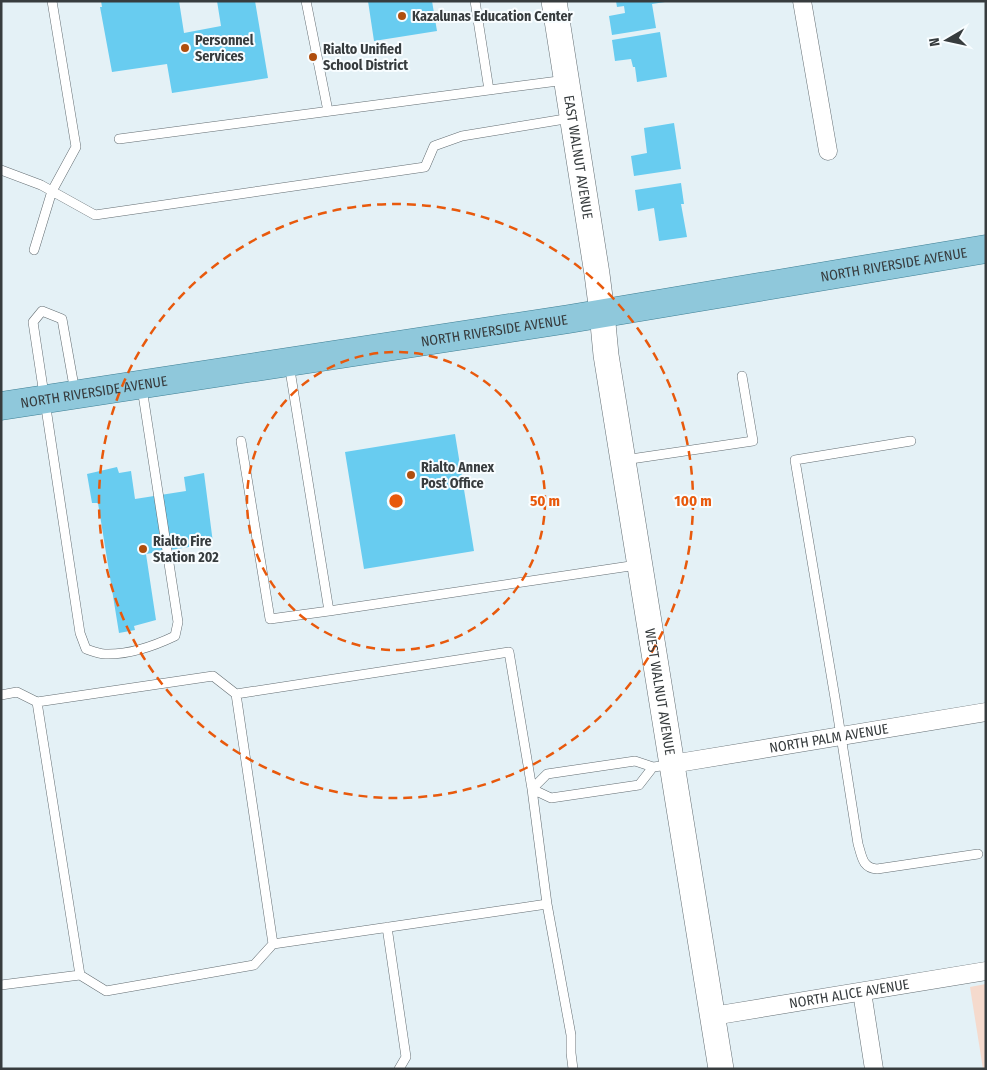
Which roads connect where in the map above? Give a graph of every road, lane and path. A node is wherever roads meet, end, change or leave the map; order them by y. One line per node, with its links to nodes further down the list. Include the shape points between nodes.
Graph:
1 (52, 1): 13 (lane, via 76,147)
2 (306, 1): 8 (lane)
3 (475, 1): 7 (lane)
4 (554, 1): 6 (street, EAST WALNUT AVENUE)
5 (802, 1): 11 (street)
6 (566, 80): 7 (lane); 9 (street, EAST WALNUT AVENUE)
7 (489, 90): 8 (lane)
8 (328, 111): 10 (lane)
9 (571, 118): 13 (lane, via 462,136 434,146 425,167 95,215); 16 (street, EAST WALNUT AVENUE)
10 (119, 139)
11 (828, 151)
12 (1, 170): 13 (lane)
13 (52, 191): 15 (lane)
14 (986, 249): 16 (main road, NORTH RIVERSIDE AVENUE)
15 (34, 250)
16 (602, 313): 17 (main road, NORTH RIVERSIDE AVENUE); 25 (street, WEST WALNUT AVENUE)
17 (289, 362): 19 (main road, NORTH RIVERSIDE AVENUE); 27 (lane)
18 (742, 376): 25 (lane, via 753,442)
19 (142, 384): 20 (main road, NORTH RIVERSIDE AVENUE); 21 (lane, via 178,622 175,636 154,646 127,652 104,654 86,648 80,633)
20 (75, 395): 21 (main road, NORTH RIVERSIDE AVENUE); 21 (lane, via 62,319 42,311 33,322)
21 (45, 400): 22 (main road, NORTH RIVERSIDE AVENUE)
22 (1, 406)
23 (911, 440): 32 (lane, via 795,460)
24 (242, 441): 27 (lane, via 270,619)
25 (624, 460): 26 (street, WEST WALNUT AVENUE)
26 (640, 564): 27 (lane); 33 (street, WEST WALNUT AVENUE)
27 (329, 611)
28 (236, 694): 30 (lane, via 213,676); 34 (lane, via 510,652); 38 (lane)
29 (1, 695): 30 (lane, via 17,692)
30 (37, 702): 40 (lane)
31 (986, 712): 32 (street, NORTH PALM AVENUE)
32 (841, 736): 33 (street, NORTH PALM AVENUE); 35 (lane, via 858,844 865,864 877,869)
33 (663, 766): 34 (lane, via 634,761 547,774); 34 (lane, via 639,785 551,798); 43 (street, WEST WALNUT AVENUE)
34 (532, 789): 36 (lane)
35 (978, 854)
36 (547, 904): 37 (lane); 45 (lane, via 571,1035)
37 (387, 927): 38 (lane); 44 (lane, via 406,1057)
38 (273, 944): 40 (lane, via 254,965 106,991)
39 (986, 971): 42 (street, NORTH ALICE AVENUE)
40 (80, 975): 41 (lane)
41 (1, 985)
42 (862, 992): 43 (street, NORTH ALICE AVENUE); 47 (street)
43 (713, 1016): 46 (street, WEST WALNUT AVENUE)
44 (399, 1069)
45 (573, 1069)
46 (721, 1069)
47 (874, 1069)

